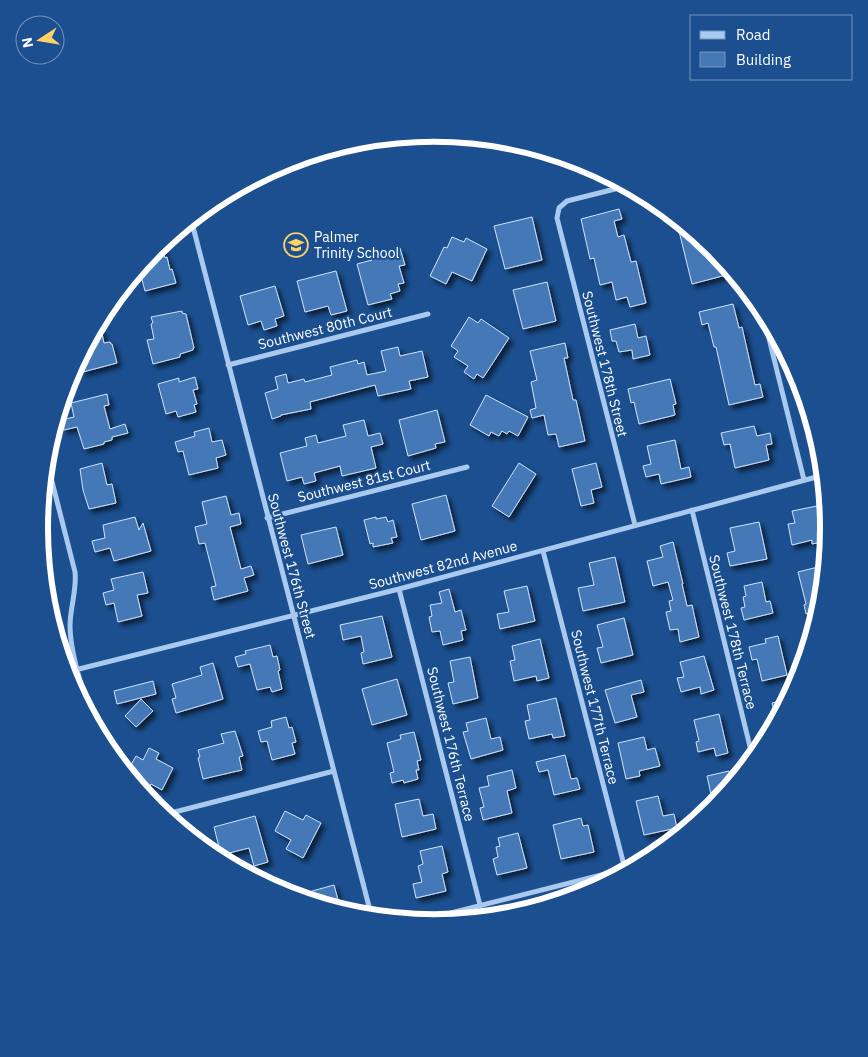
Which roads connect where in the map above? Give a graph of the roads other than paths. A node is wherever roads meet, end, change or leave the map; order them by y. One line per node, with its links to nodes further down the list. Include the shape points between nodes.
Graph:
1 (617, 188): 12 (street, Southwest 178th Street, via 572,199 559,208 558,224)
2 (193, 227): 5 (street, Southwest 176th Street)
3 (428, 314): 5 (street, Southwest 80th Court)
4 (768, 333): 9 (street)
5 (228, 365): 11 (street, Southwest 176th Street)
6 (467, 466): 11 (street, Southwest 81st Court)
7 (817, 477): 9 (street, Southwest 82nd Avenue)
8 (51, 478): 16 (street, via 75,572 76,590 70,628)
9 (804, 480): 10 (street, Southwest 82nd Avenue)
10 (692, 510): 12 (street, Southwest 82nd Avenue); 19 (street, Southwest 178th Terrace)
11 (267, 518): 15 (street, Southwest 176th Street)
12 (635, 525): 13 (street, Southwest 82nd Avenue)
13 (543, 551): 14 (street, Southwest 82nd Avenue); 22 (street, Southwest 177th Terrace)
14 (399, 589): 15 (street, Southwest 82nd Avenue); 24 (street, Southwest 176th Terrace)
15 (294, 615): 16 (street, Southwest 82nd Avenue); 20 (street, Southwest 176th Street)
16 (78, 669): 17 (street, Southwest 82nd Avenue); 18 (street)
17 (75, 670)
18 (84, 691)
19 (751, 748)
20 (334, 771): 21 (street); 25 (street, Southwest 176th Street)
21 (172, 813)
22 (624, 865)
23 (608, 873): 24 (street)
24 (480, 905): 26 (street)
25 (370, 910)
26 (443, 915)

